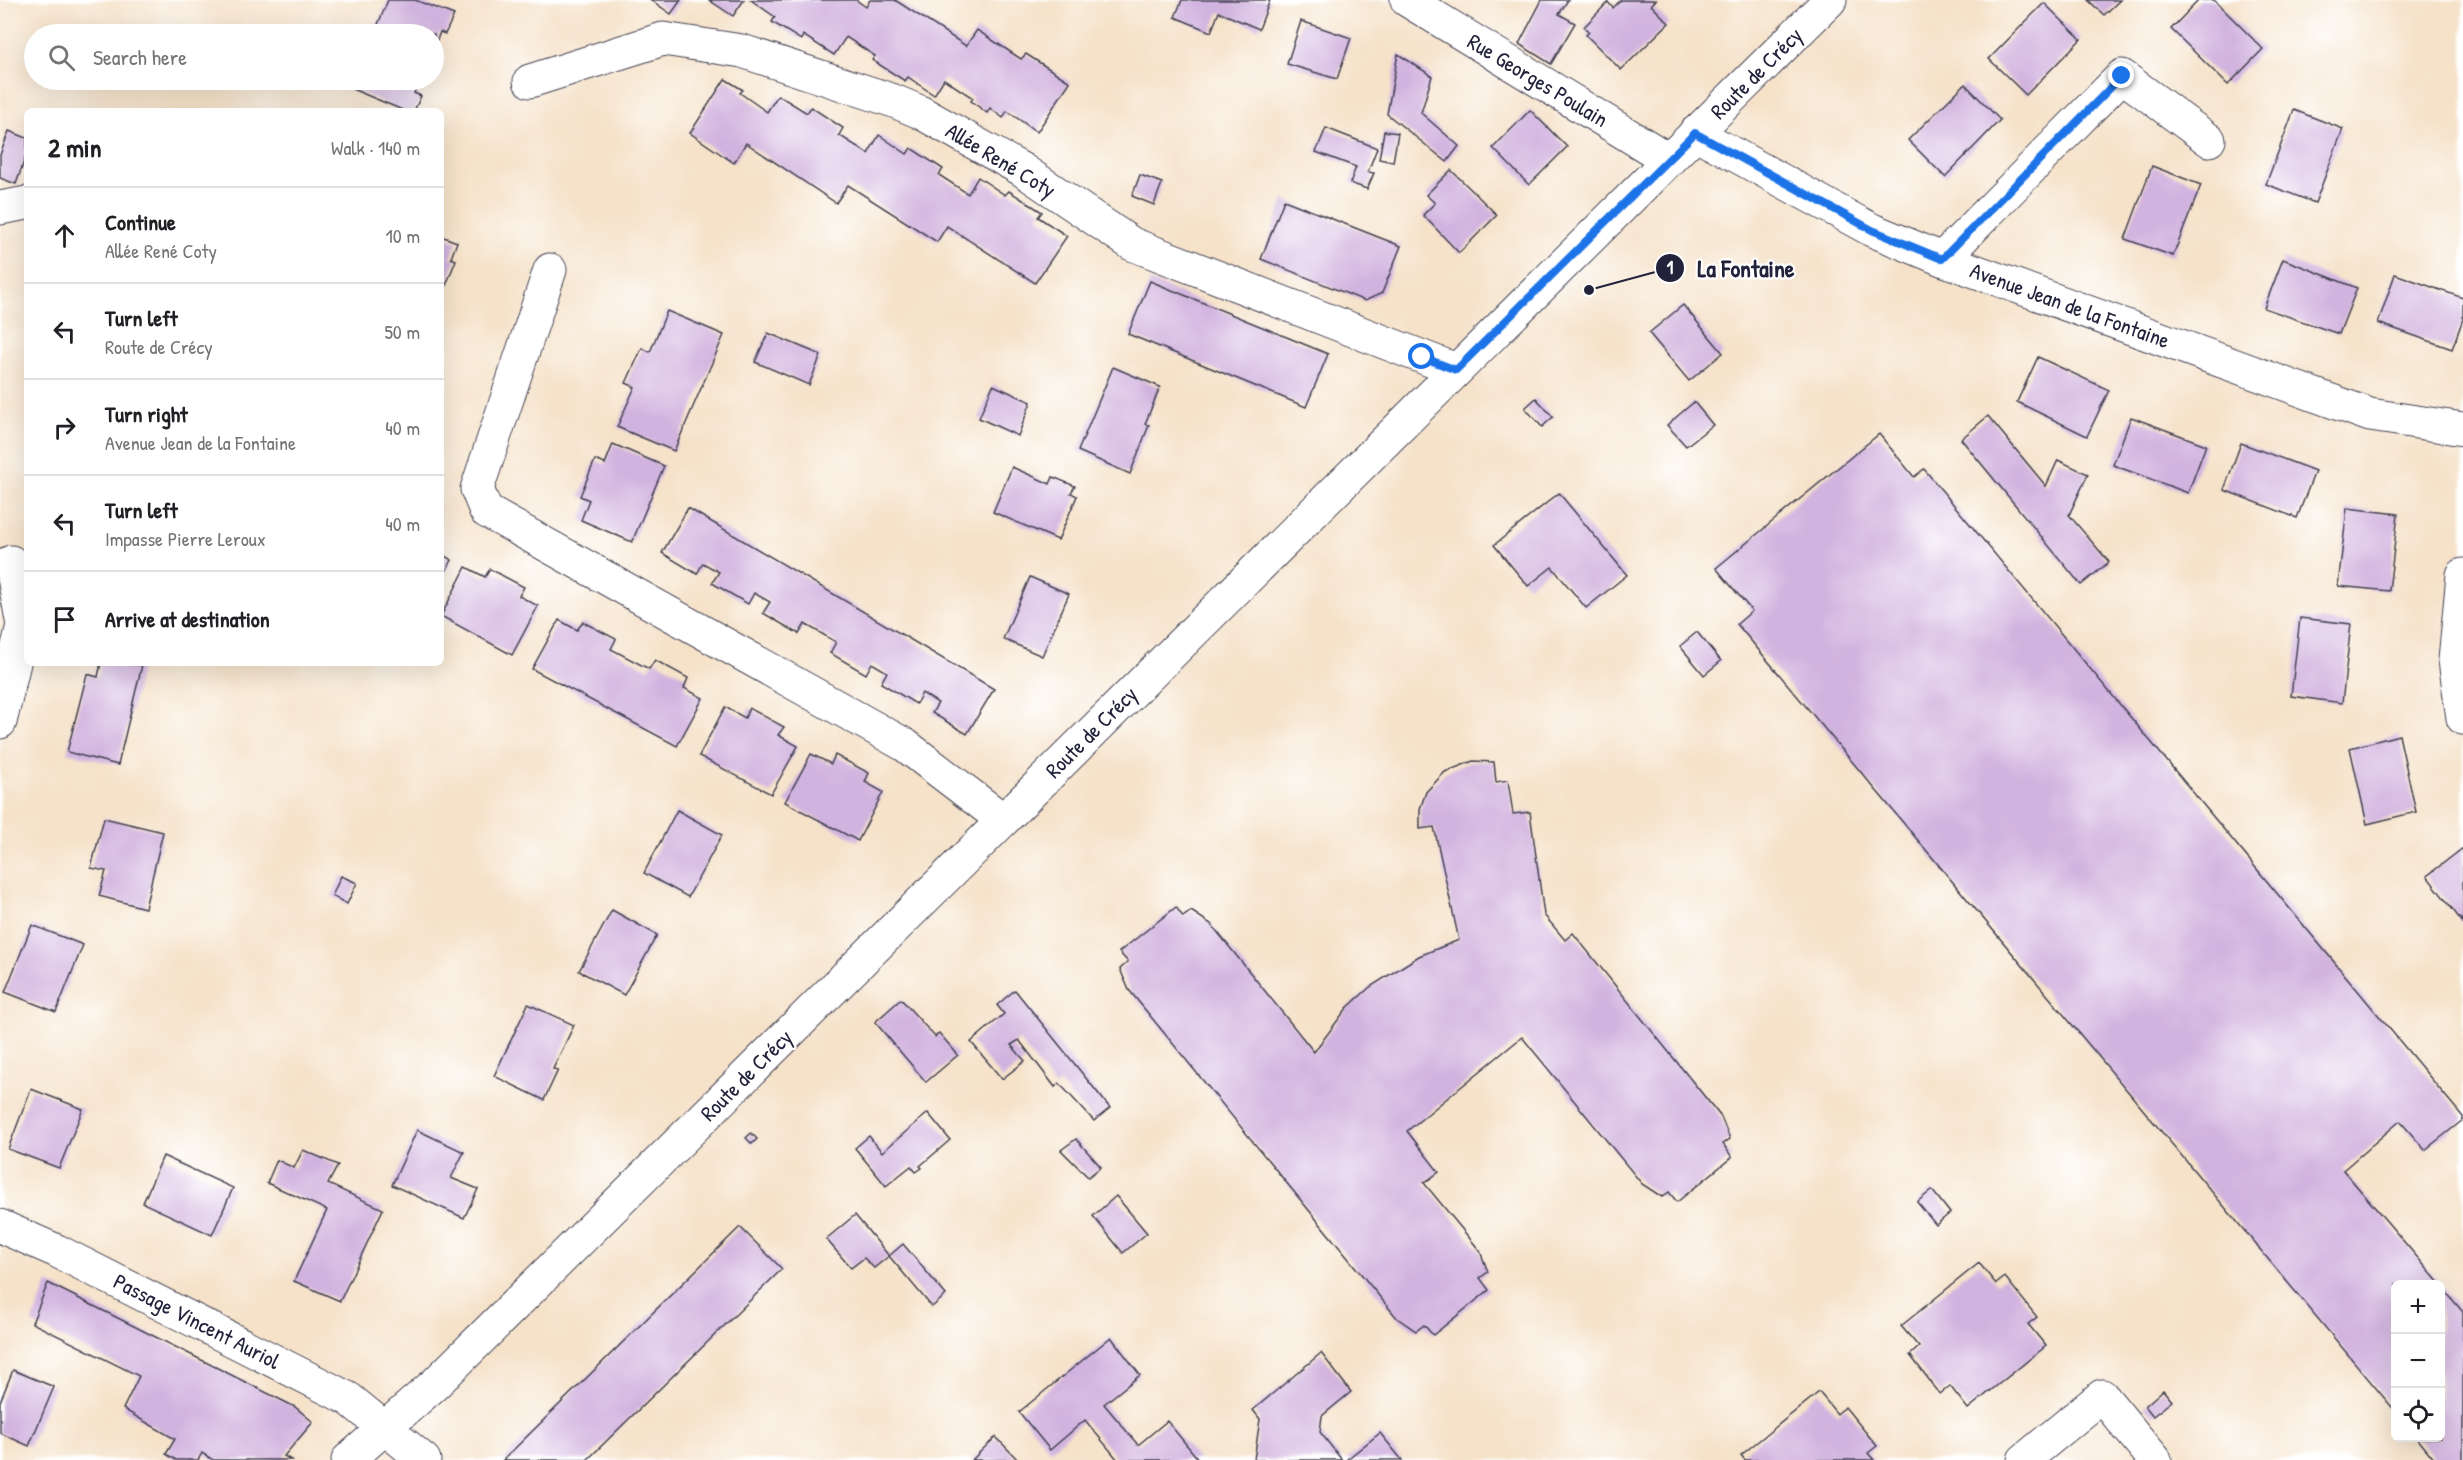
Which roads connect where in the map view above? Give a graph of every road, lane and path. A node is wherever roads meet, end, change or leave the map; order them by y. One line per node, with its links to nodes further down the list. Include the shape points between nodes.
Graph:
1 (1407, 0): 6 (street, Rue Georges Poulain)
2 (1830, 0): 4 (street, Route de Crécy)
3 (530, 81): 11 (street, Allée René Coty, via 663,39 742,51 920,112 1021,169 1132,244)
4 (1695, 133): 6 (street, Route de Crécy); 9 (street, Avenue Jean de la Fontaine, via 1872,230)
5 (2209, 140): 9 (street, via 2122,76)
6 (1669, 160): 11 (street, Route de Crécy)
7 (24, 204): 8 (street)
8 (0, 208)
9 (1942, 259): 12 (street, Avenue Jean de la Fontaine, via 2370,415)
10 (550, 270): 17 (street, via 477,489 486,511 905,745)
11 (1456, 370): 17 (street, Route de Crécy)
12 (2463, 429)
13 (11, 562): 16 (street, via 23,625)
14 (2463, 575): 15 (street, via 2455,660)
15 (2463, 718)
16 (0, 722)
17 (1002, 820): 19 (street, Route de Crécy, via 444,1376)
18 (0, 1226): 19 (street, Passage Vincent Auriol, via 350,1399)
19 (386, 1429): 20 (street, Route de Crécy); 21 (street, Passage Vincent Auriol)
20 (348, 1460)
21 (424, 1460)
22 (2024, 1460): 23 (street, via 2102,1396)
23 (2155, 1460)

